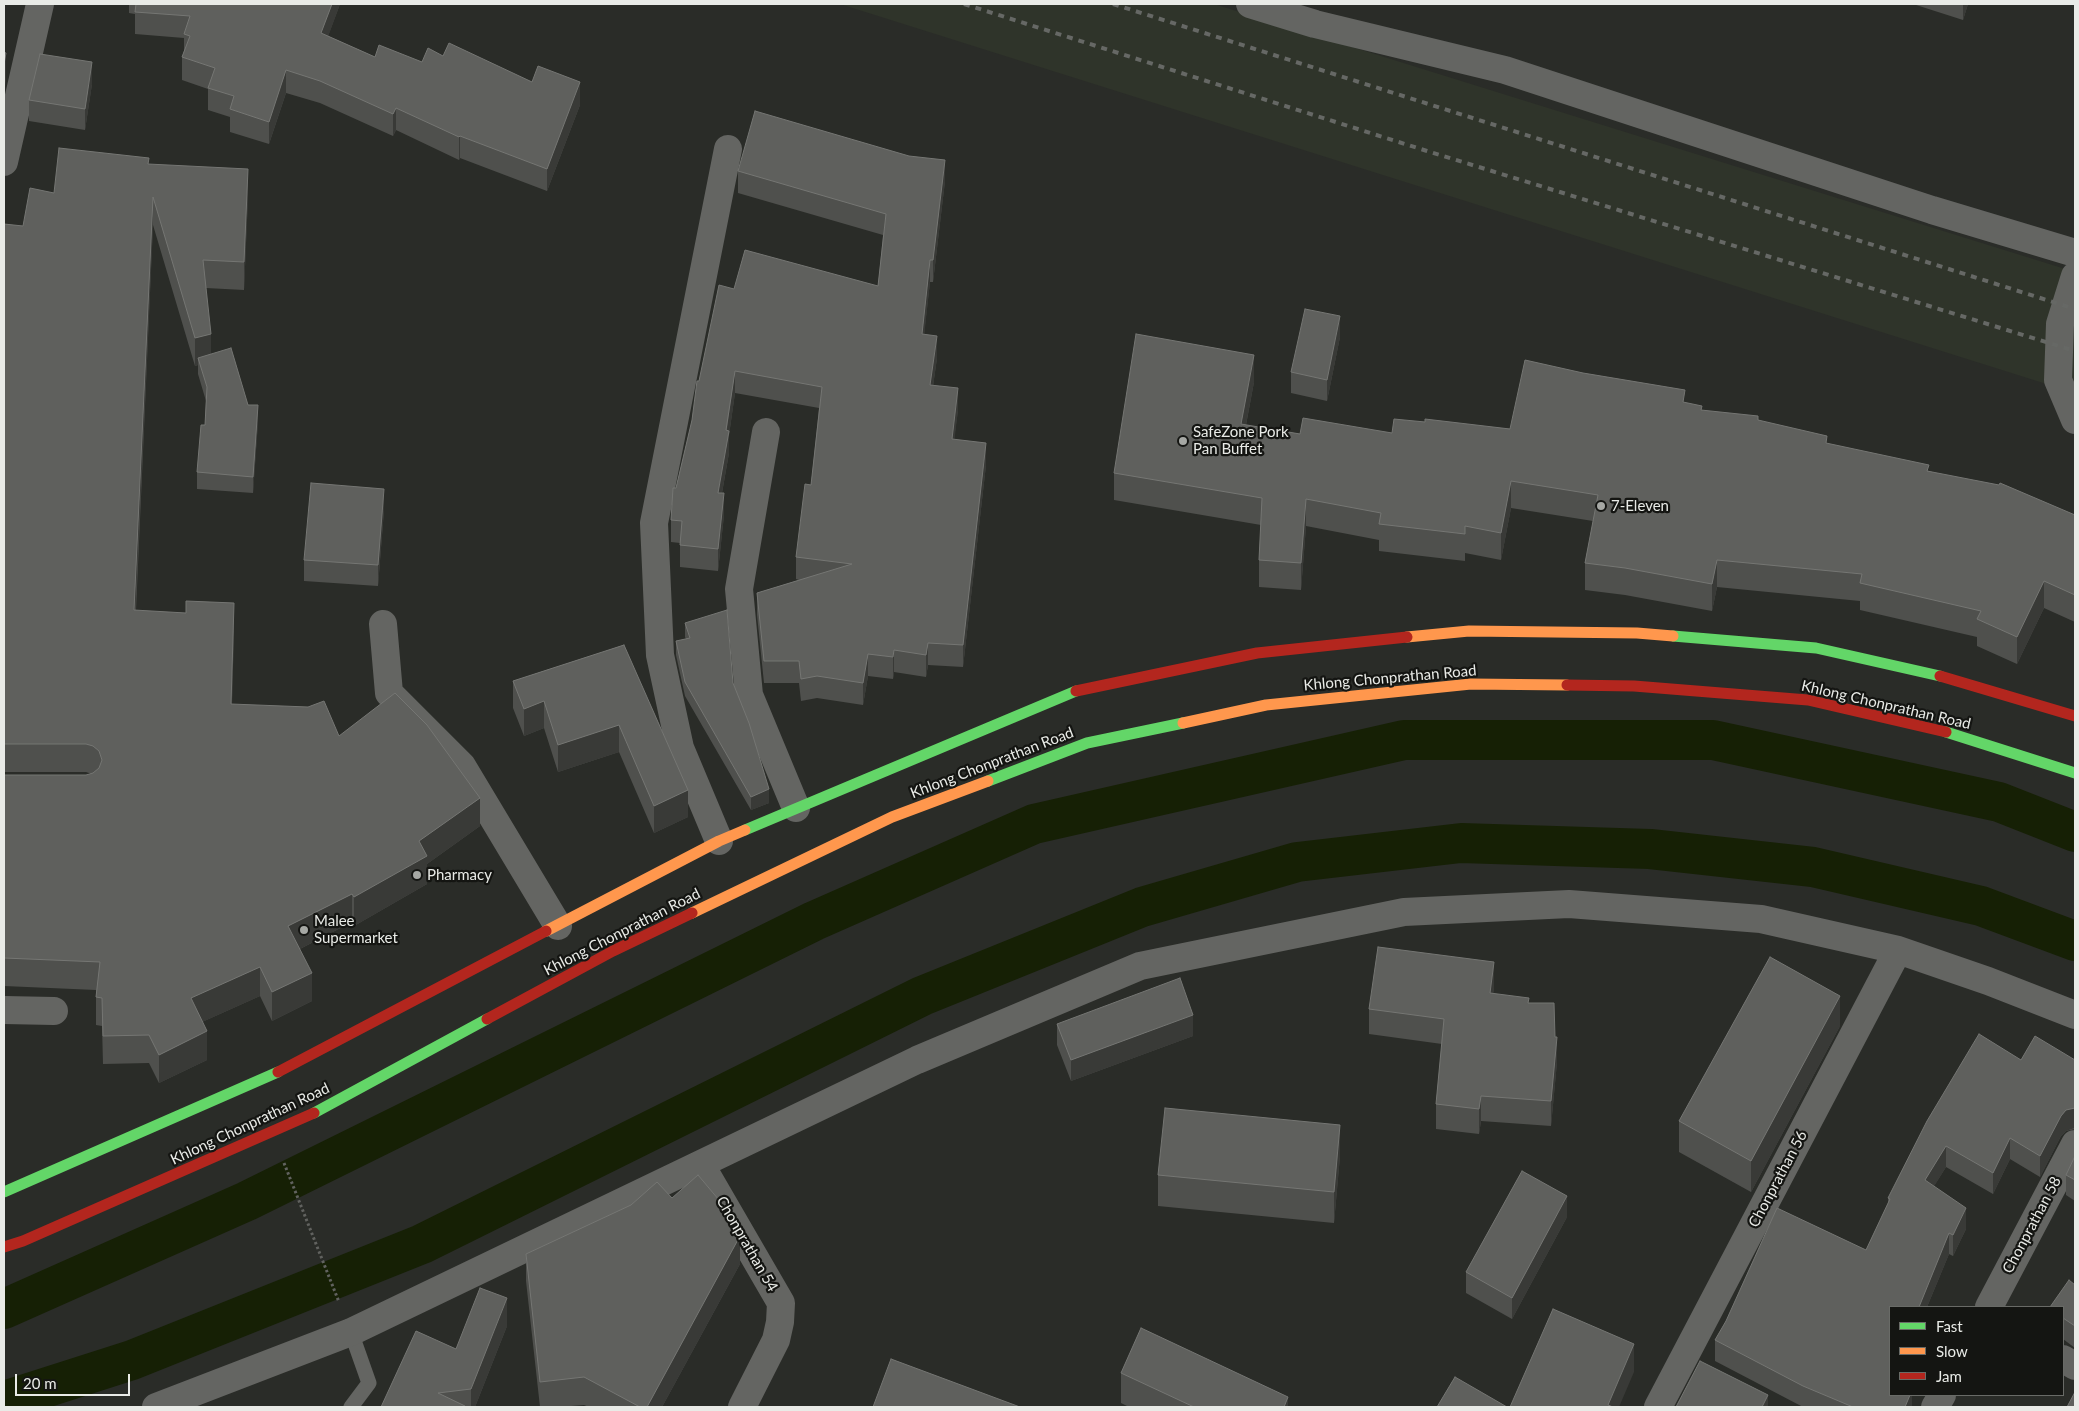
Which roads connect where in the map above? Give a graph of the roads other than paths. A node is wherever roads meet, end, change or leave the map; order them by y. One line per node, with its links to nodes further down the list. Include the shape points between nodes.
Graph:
1 (40, 4): 4 (street)
2 (1250, 4): 5 (street, via 1315,24 1505,70 1932,210)
3 (728, 149): 13 (street, via 654,523 660,655 680,748)
4 (4, 162)
5 (2075, 253)
6 (2075, 276): 7 (street, via 2060,324 2058,380)
7 (2075, 420)
8 (766, 432): 12 (street, via 739,589 749,695)
9 (383, 624): 14 (street, via 388,693 462,766)
10 (2075, 716): 12 (street, via 1958,680 1816,648 1636,633 1469,631 1258,653 1072,692)
11 (2075, 773): 22 (street, Khlong Chonprathan Road, via 1944,731 1808,700 1634,686 1471,684 1266,705 1088,743 892,817 613,951 305,1118)
12 (796, 808): 13 (street)
13 (719, 841): 14 (street)
14 (558, 926): 21 (street, via 282,1070)
15 (1898, 950): 18 (street); 20 (street, via 1761,919 1569,904 1404,912 1140,966 917,1060); 31 (street, Chonprathan 56, via 1691,1366)
16 (4, 1010): 17 (street)
17 (54, 1011)
18 (2075, 1015)
19 (2075, 1144): 23 (street, Chonprathan 58)
20 (700, 1165): 24 (street); 30 (street, Chonprathan 54, via 781,1303 776,1340)
21 (4, 1192)
22 (4, 1247)
23 (1990, 1306)
24 (351, 1332): 28 (street); 29 (lane, via 369,1383)
25 (2064, 1360): 26 (street)
26 (2075, 1366)
27 (1941, 1396): 32 (street)
28 (156, 1407)
29 (351, 1407)
30 (742, 1407)
31 (1658, 1407)
32 (1935, 1407)

